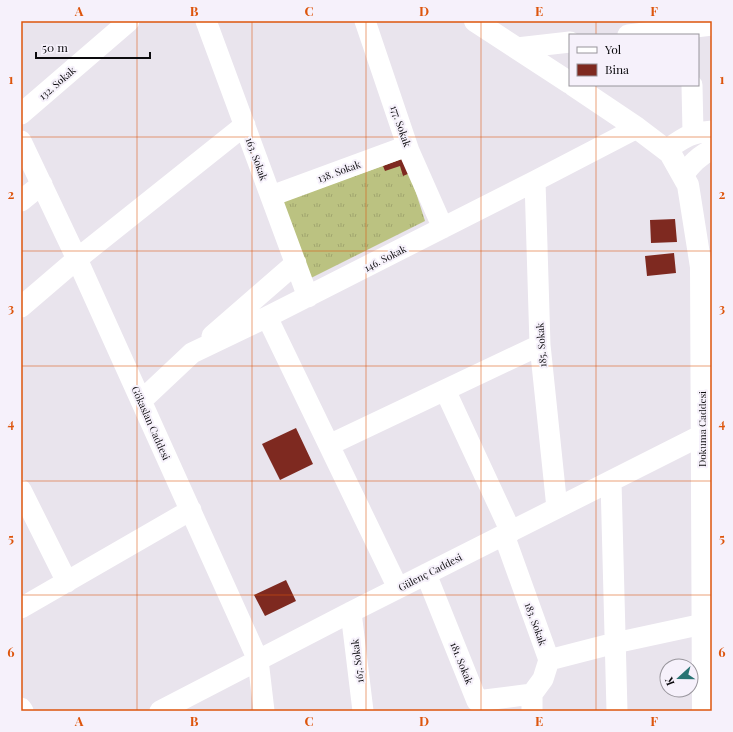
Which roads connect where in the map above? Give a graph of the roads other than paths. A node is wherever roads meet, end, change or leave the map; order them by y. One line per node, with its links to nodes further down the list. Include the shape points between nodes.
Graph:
1 (206, 21): 14 (street, 163. Sokak)
2 (365, 21): 18 (street, 177. Sokak)
3 (476, 21): 9 (main road)
4 (126, 22): 13 (street, 132. Sokak)
5 (712, 25): 6 (street)
6 (691, 31): 7 (street)
7 (644, 34)
8 (569, 42): 9 (street)
9 (518, 48): 10 (main road)
10 (569, 82)
11 (575, 86): 15 (main road)
12 (692, 86): 16 (street)
13 (21, 114)
14 (245, 125): 24 (street, 163. Sokak); 27 (street)
15 (638, 128): 20 (main road); 22 (street, 146. Sokak)
16 (702, 132): 20 (street, via 687,136)
17 (21, 141): 23 (street, Gökaslan Caddesi)
18 (407, 146): 24 (street, 138. Sokak); 26 (street, 177. Sokak)
19 (712, 150): 21 (street, via 704,153)
20 (668, 152): 21 (main road, Dokuma Caddesi)
21 (682, 176): 36 (main road, Dokuma Caddesi, via 688,185 701,267)
22 (535, 181): 26 (street, 146. Sokak); 32 (street, 185. Sokak)
23 (42, 184): 25 (street); 27 (street, Gökaslan Caddesi)
24 (271, 196): 28 (street, 163. Sokak)
25 (21, 201)
26 (443, 228): 29 (street, 146. Sokak)
27 (78, 259): 30 (street); 35 (street, Gökaslan Caddesi)
28 (296, 263): 29 (street, 163. Sokak); 33 (street)
29 (308, 296): 31 (street, 146. Sokak)
30 (21, 307)
31 (267, 317): 33 (street, 146. Sokak); 37 (street)
32 (540, 345): 34 (street); 40 (street, 185. Sokak)
33 (192, 353): 35 (street, 146. Sokak)
34 (445, 390): 37 (street); 42 (street, 183. Sokak)
35 (141, 401): 41 (street, Gökaslan Caddesi)
36 (702, 435): 38 (street, Gülenç Caddesi); 48 (main road, Dokuma Caddesi)
37 (329, 445): 45 (street)
38 (611, 481): 40 (street, Gülenç Caddesi); 49 (street)
39 (21, 490): 44 (street)
40 (557, 508): 42 (street, Gülenç Caddesi)
41 (191, 510): 44 (street); 50 (street, Gökaslan Caddesi)
42 (507, 533): 43 (street, Gülenç Caddesi); 51 (street, 183. Sokak)
43 (426, 574): 45 (street, Gülenç Caddesi); 52 (street, 181. Sokak, via 477,701)
44 (67, 582): 46 (street)
45 (398, 588): 47 (street, Gülenç Caddesi)
46 (21, 608)
47 (351, 612): 50 (street, Gülenç Caddesi); 57 (street, 167. Sokak)
48 (702, 624): 49 (street); 59 (main road, Dokuma Caddesi)
49 (615, 643): 51 (street); 58 (street)
50 (258, 660): 55 (street, Gülenç Caddesi); 56 (street, Gökaslan Caddesi)
51 (548, 660): 52 (street)
52 (532, 703)
53 (21, 708): 54 (street)
54 (23, 711)
55 (160, 711)
56 (264, 711)
57 (363, 711)
58 (617, 711)
59 (703, 711)

